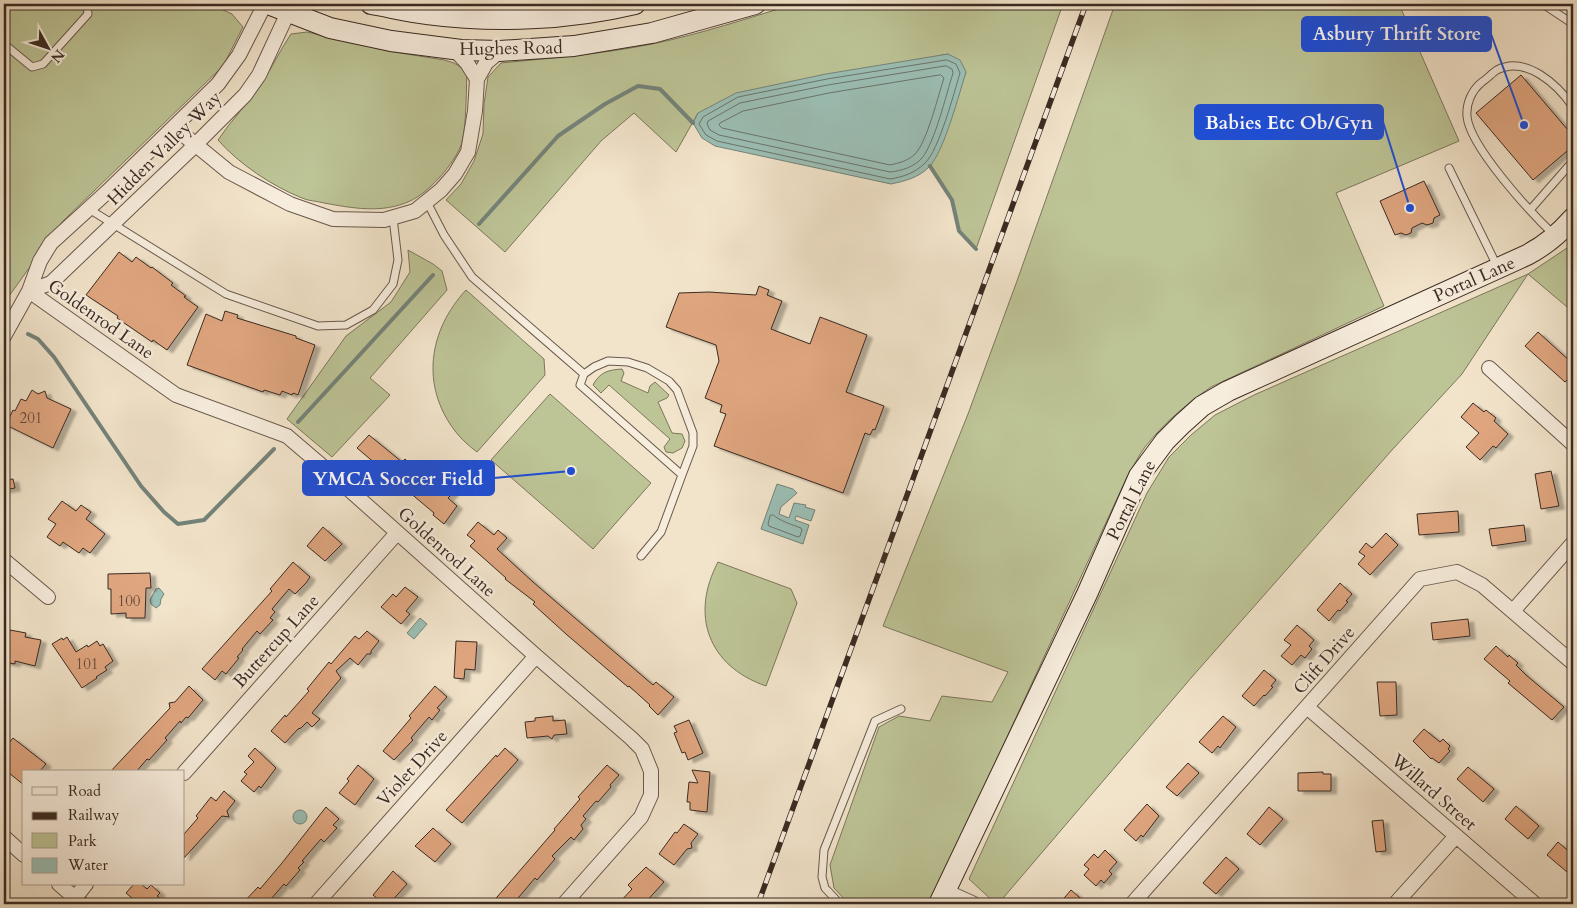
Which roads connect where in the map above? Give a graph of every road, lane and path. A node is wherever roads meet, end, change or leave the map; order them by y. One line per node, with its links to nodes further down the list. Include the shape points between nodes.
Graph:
1 (86, 4): 9 (lane, via 88,14 43,64 32,67)
2 (266, 4): 7 (street, Hughes Road); 14 (street, Hidden Valley Way, via 224,77)
3 (370, 4): 4 (street, Hughes Road, via 425,14 500,19 566,16)
4 (635, 4)
5 (755, 4): 11 (street, Hughes Road, via 652,33 574,46)
6 (1543, 4): 8 (lane)
7 (290, 8): 10 (street, Hughes Road, via 330,28 391,42); 15 (street, Hidden Valley Way, via 255,82)
8 (1573, 24)
9 (4, 44)
10 (454, 49): 11 (street, Hughes Road); 12 (street)
11 (500, 51): 12 (street, via 486,63)
12 (477, 79): 18 (street, via 468,152 455,174)
13 (1573, 107): 20 (lane, via 1555,84 1528,68 1514,66 1497,70 1472,94 1467,115 1469,125 1484,155)
14 (174, 127): 15 (street); 19 (street, Hidden Valley Way)
15 (195, 145): 21 (street, via 240,179 290,204 333,219); 23 (street, Hidden Valley Way)
16 (1573, 161): 20 (lane)
17 (1449, 168): 25 (lane)
18 (427, 202): 21 (street, via 415,211); 29 (lane, via 472,277)
19 (88, 209): 23 (lane); 26 (street, Hidden Valley Way, via 51,243)
20 (1530, 210): 24 (lane)
21 (393, 218): 23 (lane, via 398,260 393,284 373,310 346,325 318,326 226,294)
22 (1573, 218): 24 (street, Portal Lane)
23 (112, 225): 26 (street, Hidden Valley Way, via 51,283)
24 (1556, 237): 25 (street, Portal Lane)
25 (1498, 268): 48 (street, Portal Lane, via 1228,391 1202,406 1165,441 1139,476 1087,594)
26 (29, 291): 27 (street, Hidden Valley Way); 32 (street, Goldenrod Lane, via 176,395 287,436)
27 (4, 336)
28 (1489, 368): 30 (street)
29 (584, 374): 31 (lane, via 580,385); 31 (lane, via 608,361 628,362 669,380 677,390 693,433 693,446)
30 (1573, 444)
31 (682, 475): 34 (lane, via 660,532)
32 (396, 533): 38 (street, Goldenrod Lane); 42 (street, Buttercup Lane)
33 (1573, 543): 37 (street)
34 (641, 556)
35 (4, 560): 36 (street)
36 (48, 597)
37 (1513, 611): 39 (street, Clift Drive); 40 (street, Clift Drive, via 1482,585 1456,572 1420,579)
38 (536, 656): 50 (street, Violet Drive); 51 (street, Goldenrod Lane, via 632,738 642,749 651,771 651,795 641,817)
39 (1573, 663)
40 (1308, 708): 43 (street, Willard Street); 54 (street, Clift Drive)
41 (901, 709): 52 (lane, via 875,721 824,850 822,877 825,888)
42 (185, 772)
43 (1456, 836): 55 (street); 56 (street, Willard Street)
44 (4, 838): 45 (street)
45 (22, 852)
46 (61, 886): 49 (street)
47 (85, 886): 49 (street)
48 (942, 898): 53 (street)
49 (78, 901)
50 (316, 904)
51 (564, 904)
52 (840, 904)
53 (974, 904)
54 (1132, 904)
55 (1395, 904)
56 (1535, 904)

